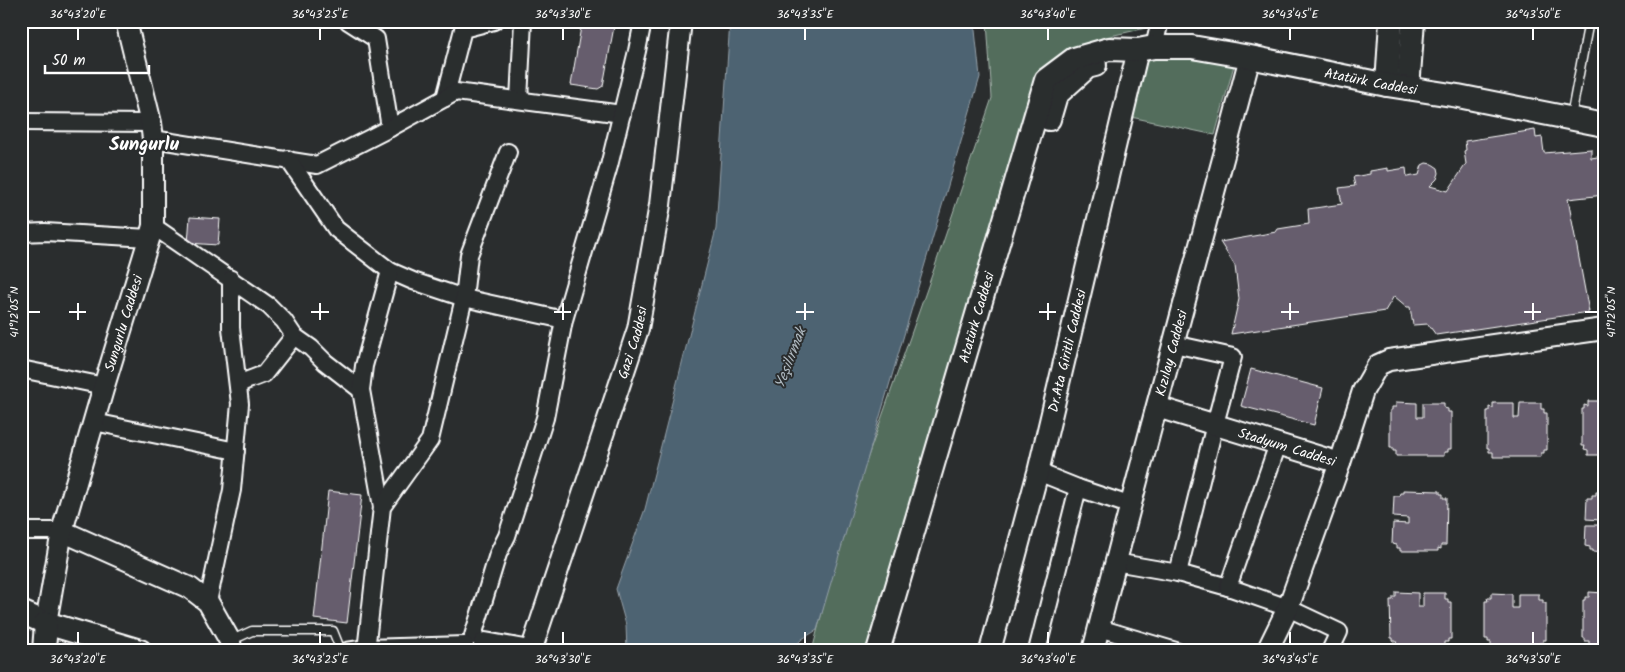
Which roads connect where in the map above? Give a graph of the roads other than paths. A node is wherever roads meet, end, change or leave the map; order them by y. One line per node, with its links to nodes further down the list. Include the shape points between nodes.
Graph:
1 (126, 21): 21 (street, Sungurlu Caddesi)
2 (494, 21): 14 (street, via 463,29)
3 (523, 21): 15 (street)
4 (642, 21): 16 (street)
5 (681, 21): 60 (street, Gazi Caddesi, via 660,205 638,329)
6 (1160, 21): 11 (street)
7 (1391, 21): 13 (main road)
8 (1413, 21): 13 (main road)
9 (1589, 21): 17 (lane)
10 (352, 23): 20 (street, via 376,40)
11 (1146, 48): 12 (main road, Atatürk Caddesi, via 1192,47); 43 (street, Dr.Ata Giritli Caddesi); 65 (main road, Atatürk Caddesi, via 1109,49 1074,59 1046,80); 66 (main road, Atatürk Caddesi, via 1087,67 1056,95)
12 (1250, 57): 13 (main road, Atatürk Caddesi); 32 (street, Kızılay Caddesi)
13 (1398, 86): 17 (main road, Atatürk Caddesi)
14 (445, 98): 15 (street, via 456,92); 20 (street)
15 (519, 100): 16 (street)
16 (622, 114): 29 (street)
17 (1571, 118): 19 (main road, Atatürk Caddesi)
18 (21, 122): 21 (street)
19 (1604, 125)
20 (390, 128): 23 (street, via 317,165)
21 (152, 131): 23 (street); 25 (street, Sungurlu Caddesi)
22 (508, 152): 28 (street, via 470,255)
23 (288, 159): 26 (street, via 336,230)
24 (21, 232): 25 (street)
25 (151, 232): 27 (street); 35 (street, Sungurlu Caddesi)
26 (390, 271): 28 (street); 36 (street, via 364,366)
27 (231, 279): 31 (street, via 269,306); 34 (street, via 231,328)
28 (464, 298): 29 (street); 46 (street, via 430,440)
29 (564, 320): 57 (street, via 544,418 507,536 507,554)
30 (1604, 329): 42 (street, via 1388,360 1378,365 1363,391)
31 (294, 336): 34 (street, via 264,374); 36 (street)
32 (1174, 344): 37 (street, Kızılay Caddesi); 39 (street, via 1233,357)
33 (21, 369): 35 (street)
34 (238, 384): 41 (street, via 240,404)
35 (104, 386): 38 (street, Sungurlu Caddesi)
36 (361, 390): 46 (street)
37 (1156, 407): 39 (street, Stadyum Caddesi); 45 (street, Kızılay Caddesi)
38 (94, 422): 41 (street); 48 (street, Sungurlu Caddesi)
39 (1215, 424): 40 (street, Stadyum Caddesi); 50 (street)
40 (1278, 444): 42 (street, Stadyum Caddesi); 51 (street)
41 (236, 451): 52 (street, via 232,490)
42 (1340, 463): 53 (street, Stadyum Caddesi)
43 (1038, 472): 44 (street); 67 (street, Dr.Ata Giritli Caddesi)
44 (1078, 488): 45 (street); 68 (street)
45 (1129, 506): 49 (street, Kızılay Caddesi)
46 (382, 507): 59 (street)
47 (21, 531): 48 (street)
48 (62, 531): 52 (street, via 190,588); 55 (street, Sungurlu Caddesi)
49 (1116, 562): 50 (street); 56 (street, Kızılay Caddesi)
50 (1178, 573): 51 (street)
51 (1228, 587): 53 (street)
52 (208, 602): 58 (street)
53 (1288, 608): 71 (street, Stadyum Caddesi); 72 (street, via 1339,632)
54 (21, 612): 55 (main road)
55 (46, 623): 61 (main road); 62 (main road)
56 (1098, 628): 69 (street, Kızılay Caddesi); 70 (street)
57 (476, 644): 59 (street); 60 (main road)
58 (230, 646): 63 (lane, via 252,632 334,631)
59 (366, 649): 64 (street)
60 (524, 650)
61 (44, 651)
62 (140, 651)
63 (341, 651)
64 (347, 651)
65 (878, 651)
66 (894, 651)
67 (990, 651)
68 (1037, 651)
69 (1093, 651)
70 (1176, 651)
71 (1267, 651)
72 (1330, 651)

